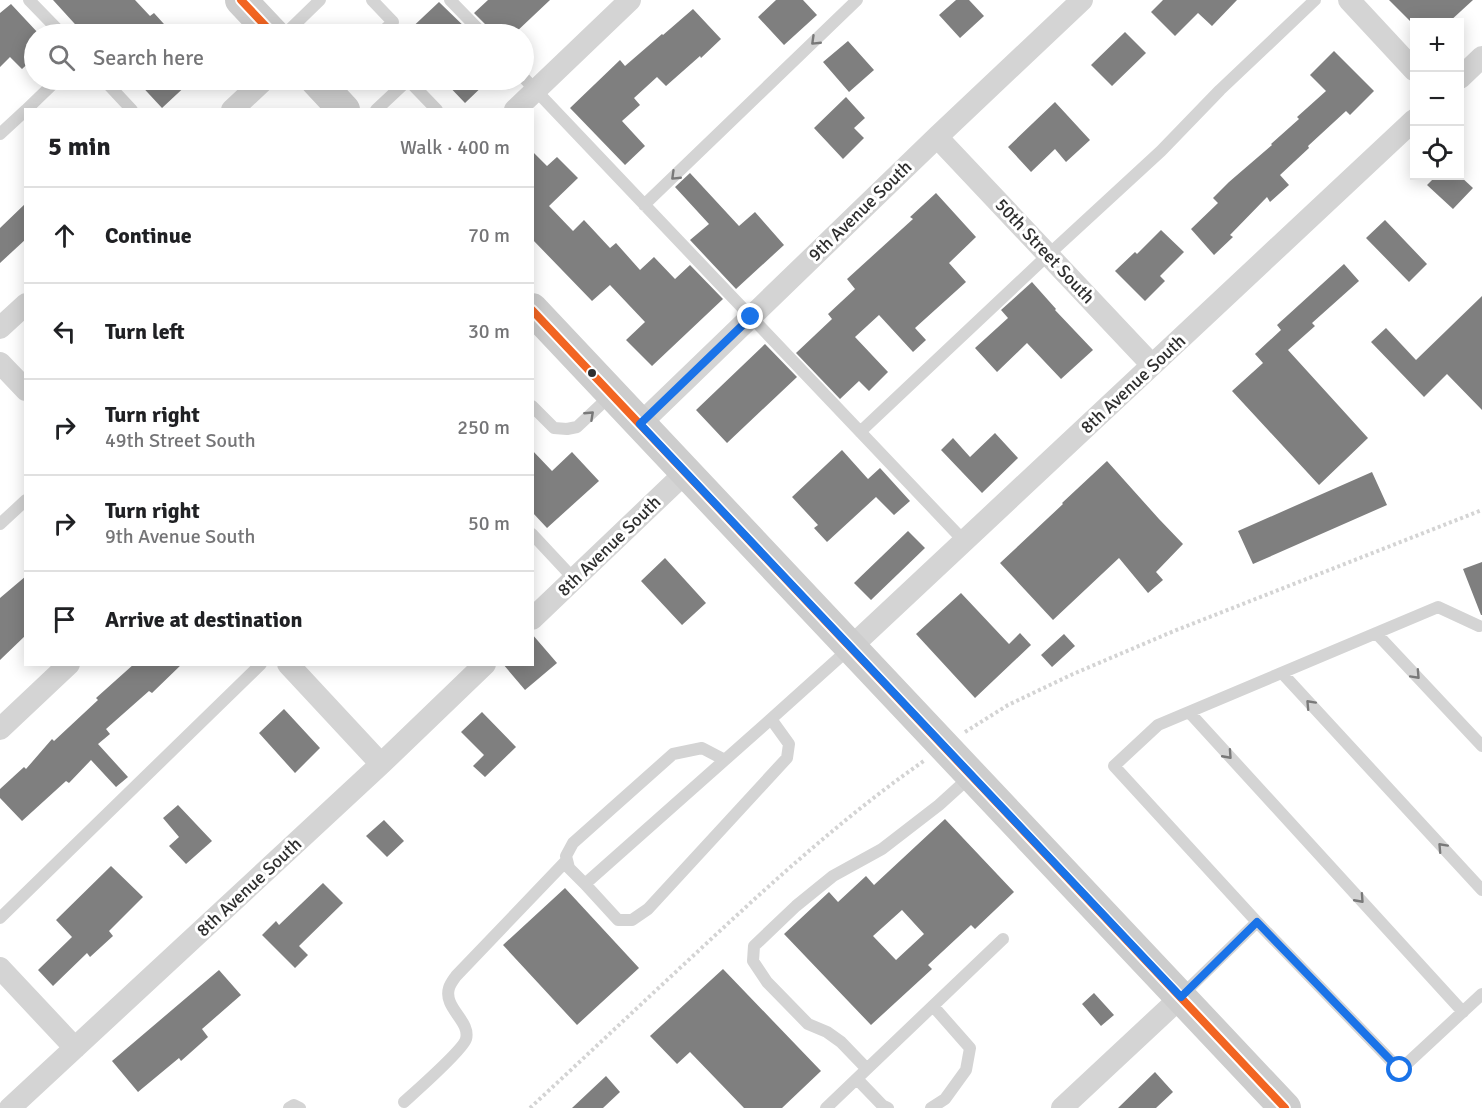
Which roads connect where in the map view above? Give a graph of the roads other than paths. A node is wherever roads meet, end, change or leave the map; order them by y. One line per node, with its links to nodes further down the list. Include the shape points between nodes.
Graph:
1 (29, 0): 11 (lane)
2 (241, 0): 12 (main road)
3 (320, 0): 13 (lane)
4 (372, 0): 14 (lane)
5 (450, 0): 15 (lane)
6 (630, 0): 19 (street)
7 (857, 0): 39 (lane, one-way to 39)
8 (1082, 0): 38 (street, 9th Avenue South)
9 (1315, 0): 40 (lane)
10 (1349, 0): 17 (street)
11 (52, 24)
12 (264, 24)
13 (295, 24)
14 (391, 24)
15 (473, 24)
16 (1482, 57): 18 (street)
17 (1410, 66)
18 (1464, 74)
19 (534, 80)
20 (534, 89): 39 (lane)
21 (47, 90): 28 (lane)
22 (113, 90): 29 (lane)
23 (253, 90): 30 (street)
24 (325, 90): 31 (main road)
25 (397, 90): 32 (lane)
26 (418, 90): 33 (lane)
27 (526, 90): 34 (street)
28 (28, 108)
29 (130, 108)
30 (234, 108)
31 (342, 108)
32 (378, 108)
33 (435, 108)
34 (516, 108)
35 (24, 112): 37 (lane)
36 (1410, 124): 46 (street, 8th Avenue South)
37 (0, 134)
38 (937, 137): 40 (street, 50th Street South); 43 (street, 9th Avenue South)
39 (644, 205): 43 (lane)
40 (1048, 255): 46 (street, 50th Street South); 51 (lane)
41 (24, 306): 44 (street)
42 (534, 311): 48 (main road)
43 (751, 317): 50 (street, 9th Avenue South); 51 (lane)
44 (0, 328)
45 (0, 363): 47 (street)
46 (1152, 365): 56 (street, 8th Avenue South)
47 (24, 388)
48 (612, 394): 49 (lane, one-way to 48, via 554,428 567,429 577,427); 50 (main road)
49 (534, 408)
50 (640, 424): 52 (main road)
51 (860, 432): 56 (lane)
52 (686, 472): 57 (street, 8th Avenue South); 61 (main road)
53 (24, 502): 54 (lane)
54 (0, 524)
55 (534, 536): 57 (lane)
56 (964, 541): 61 (street, 8th Avenue South)
57 (574, 579): 58 (street, 8th Avenue South)
58 (534, 617)
59 (1481, 626): 60 (lane, via 1438,607)
60 (1376, 633): 66 (lane); 70 (lane, one-way to 70)
61 (851, 647): 68 (lane); 73 (main road)
62 (67, 666): 69 (street)
63 (259, 666): 77 (lane)
64 (290, 666): 72 (street)
65 (483, 666): 72 (street, 8th Avenue South)
66 (1282, 673): 67 (lane); 76 (lane, one-way to 66)
67 (1189, 712): 78 (lane, via 1158,725 1114,766); 84 (lane, one-way to 84)
68 (771, 719): 71 (lane); 75 (lane, via 789,744 787,758 648,909 632,920 618,920)
69 (0, 729)
70 (1482, 746)
71 (724, 760): 74 (lane, via 702,748 673,754 573,843); 75 (lane)
72 (381, 764): 85 (street, 8th Avenue South)
73 (972, 775): 82 (main road); 86 (lane, via 882,849 833,876 753,946 753,961 767,982 808,1024 841,1042)
74 (567, 860): 75 (lane, via 569,868); 88 (lane, via 456,976 448,988 449,1003 462,1022 467,1039)
75 (585, 884)
76 (1482, 890)
77 (0, 918)
78 (1257, 922): 82 (lane); 84 (lane, via 1400,1070)
79 (1003, 939): 83 (lane)
80 (0, 968): 85 (street)
81 (1482, 994): 84 (lane)
82 (1181, 997): 89 (street); 96 (main road)
83 (933, 1006): 86 (lane); 95 (lane, via 970,1048 966,1070 945,1099)
84 (1463, 1012)
85 (75, 1048): 90 (street, 8th Avenue South)
86 (867, 1069): 87 (lane)
87 (856, 1079): 93 (lane); 94 (lane)
88 (404, 1102)
89 (1070, 1106)
90 (10, 1108)
91 (289, 1108): 92 (lane)
92 (300, 1108)
93 (826, 1108)
94 (888, 1108)
95 (931, 1108)
96 (1285, 1108)

